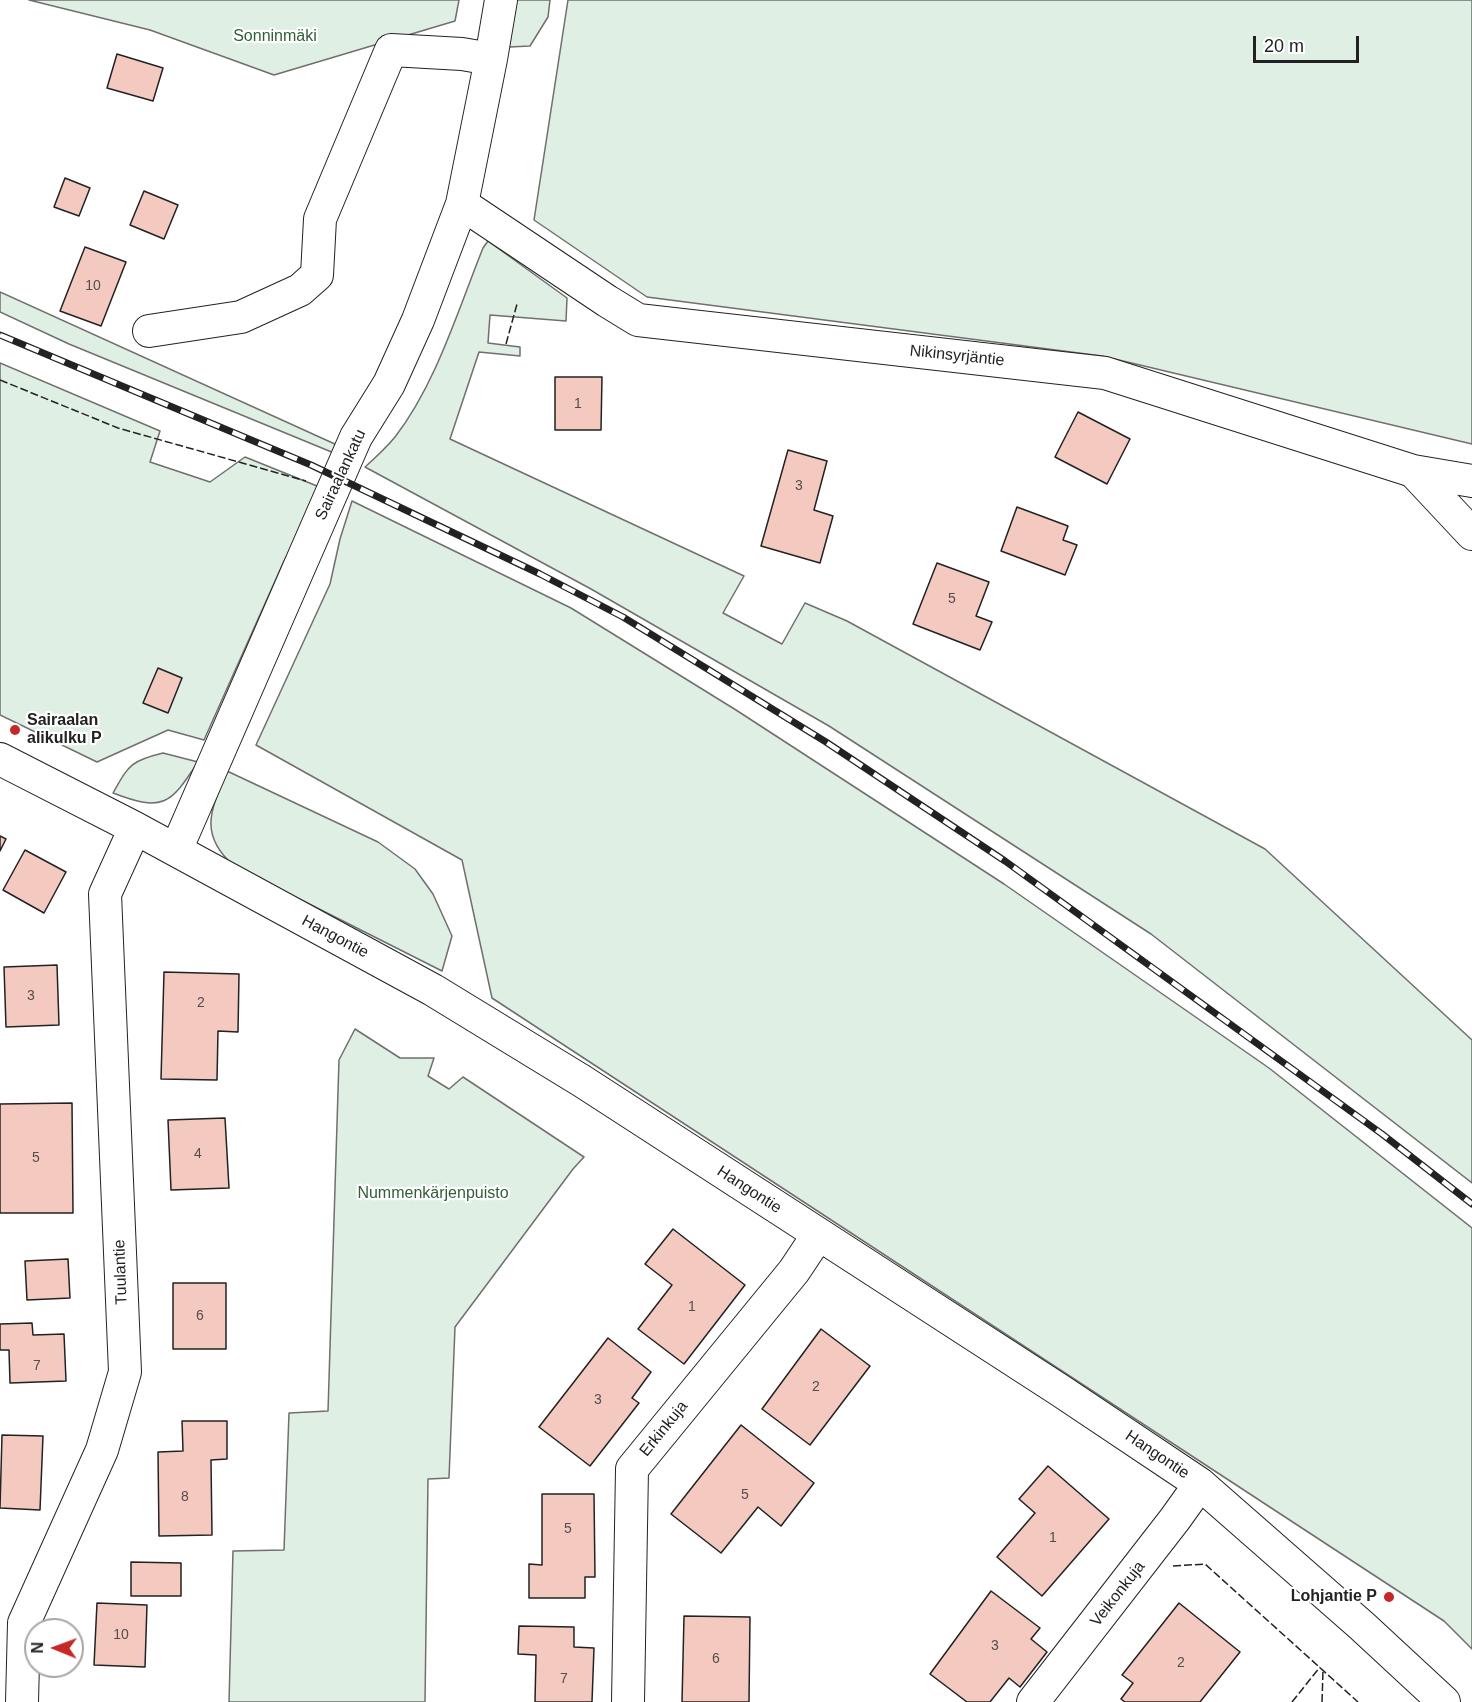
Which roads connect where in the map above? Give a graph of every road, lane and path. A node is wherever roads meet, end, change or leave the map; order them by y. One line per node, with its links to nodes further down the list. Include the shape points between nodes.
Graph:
1 (501, 0): 2 (street, Sairaalankatu)
2 (491, 59): 3 (street, Sairaalankatu); 4 (street, via 391,50 320,219 317,275 300,290 241,317)
3 (462, 204): 5 (street, Nikinsyrjäntie, via 638,320 1105,373); 10 (street, Sairaalankatu, via 418,320 389,384 356,437)
4 (149, 331)
5 (1413, 471): 6 (street, Nikinsyrjäntie); 7 (street)
6 (1472, 481)
7 (1472, 534)
8 (0, 759): 9 (street, Hangontie)
9 (135, 828): 10 (street, Hangontie); 13 (street, Tuulantie, via 105,894 125,1372 102,1450 24,1623)
10 (176, 850): 11 (street, Hangontie, via 434,990)
11 (818, 1235): 12 (street, Hangontie); 14 (street, Erkinkuja, via 794,1271 632,1469)
12 (1200, 1484): 15 (street, Veikonkuja); 16 (street, Hangontie)
13 (22, 1702)
14 (628, 1702)
15 (1033, 1702)
16 (1444, 1702)

